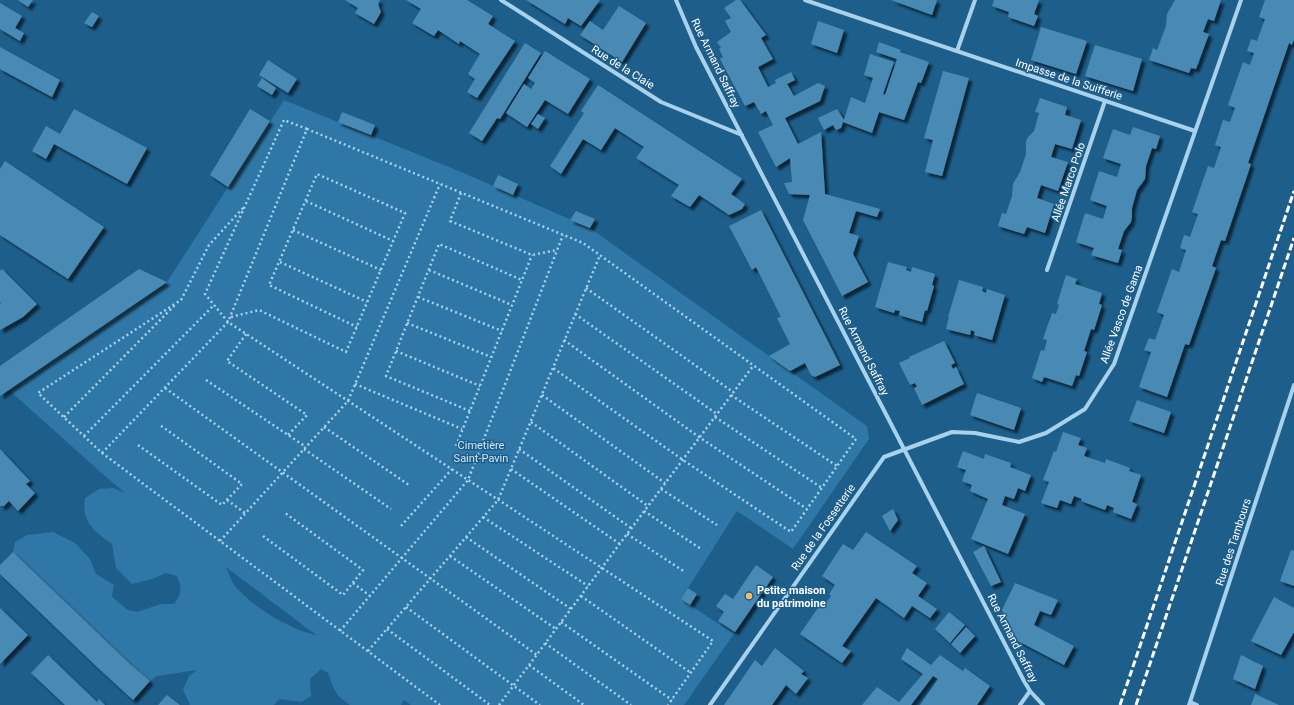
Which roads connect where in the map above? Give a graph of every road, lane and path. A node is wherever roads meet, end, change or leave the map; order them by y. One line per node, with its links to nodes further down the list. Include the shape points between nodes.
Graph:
1 (501, 0): 10 (street, Rue de la Claie, via 661,102)
2 (676, 0): 10 (street, Rue Armand Saffray, via 696,47)
3 (805, 0): 6 (street, Impasse de la Suifferie)
4 (975, 0): 6 (street)
5 (1241, 0): 9 (street)
6 (957, 51): 7 (street, Impasse de la Suifferie)
7 (1106, 100): 9 (street, Impasse de la Suifferie); 24 (street, Allée Marco Polo)
8 (307, 129): 11 (path); 14 (path, via 284,120); 33 (path)
9 (1195, 131): 66 (street, Allée Vasco de Gama, via 1114,364 1085,409 1046,434 1019,442 975,433 952,432)
10 (742, 135): 66 (street, Rue Armand Saffray)
11 (440, 184): 12 (path); 45 (path)
12 (461, 193): 16 (path); 19 (path, via 450,221)
13 (306, 201): 15 (path); 17 (path); 17 (path, via 317,174 398,209 405,213)
14 (245, 205): 28 (path, via 209,245); 30 (path, via 205,294)
15 (293, 230): 21 (path); 22 (path)
16 (563, 235): 18 (path); 20 (path, via 583,243)
17 (393, 241): 22 (path)
18 (557, 250): 19 (path); 73 (path)
19 (532, 255): 25 (path)
20 (600, 255): 26 (path); 42 (path)
21 (280, 262): 29 (path); 36 (path, via 269,286)
22 (381, 270): 29 (path)
23 (429, 270): 25 (path, via 439,244); 27 (path); 31 (path)
24 (1047, 270)
25 (522, 280): 31 (path)
26 (586, 288): 32 (path); 49 (path)
27 (418, 297): 35 (path); 37 (path)
28 (178, 302): 54 (path); 54 (path, via 38,393)
29 (367, 302): 36 (path)
30 (214, 305): 34 (path); 60 (path)
31 (512, 305): 37 (path)
32 (575, 314): 39 (path); 53 (path)
33 (230, 318): 34 (path); 36 (path, via 259,310 346,352)
34 (228, 322): 38 (path); 48 (path)
35 (407, 324): 40 (path); 41 (path)
36 (356, 327)
37 (502, 331): 41 (path)
38 (246, 334): 51 (path); 59 (path, via 227,361 307,415)
39 (564, 340): 43 (path); 61 (path)
40 (396, 351): 47 (path); 52 (path, via 386,376)
41 (491, 358): 47 (path)
42 (753, 366): 49 (path); 69 (path, via 856,439)
43 (553, 368): 50 (path); 68 (path)
44 (206, 380): 59 (path)
45 (355, 384): 51 (path); 58 (path)
46 (1294, 385): 119 (street, Rue des Tambours)
47 (480, 386): 52 (path)
48 (165, 388): 67 (path); 72 (path)
49 (732, 394): 53 (path); 69 (path)
50 (542, 395): 55 (path); 74 (path)
51 (348, 401): 57 (path); 70 (path)
52 (470, 411): 58 (path)
53 (716, 415): 61 (path); 76 (path)
54 (64, 417): 60 (path)
55 (531, 422): 65 (path); 80 (path)
56 (160, 425): 78 (path, via 242,484)
57 (324, 427): 64 (path); 75 (path)
58 (462, 429): 63 (path)
59 (288, 435): 64 (path)
60 (84, 436): 67 (path)
61 (699, 437): 68 (path); 82 (path)
62 (138, 445): 78 (path, via 222,505)
63 (456, 446)
64 (305, 448): 72 (path); 81 (path)
65 (519, 449): 71 (path); 89 (path)
66 (905, 449): 117 (street, Rue Armand Saffray); 127 (street, Rue de la Fossetterie, via 884,457)
67 (102, 453): 93 (path)
68 (683, 460): 74 (path); 82 (path, via 791,532)
69 (837, 466): 76 (path)
70 (452, 469): 73 (path); 88 (path)
71 (511, 469): 79 (path); 94 (path)
72 (282, 473): 84 (path); 97 (path)
73 (468, 480): 79 (path); 97 (path)
74 (665, 483): 77 (path)
75 (409, 485)
76 (822, 488): 82 (path)
77 (661, 489): 80 (path); 87 (path)
78 (227, 500): 84 (path)
79 (498, 500): 86 (path); 98 (path)
80 (648, 506): 83 (path)
81 (391, 508)
82 (807, 509)
83 (644, 511): 89 (path); 95 (path)
84 (245, 513): 93 (path)
85 (285, 513): 101 (path, via 363,570)
86 (483, 517): 92 (path); 102 (path)
87 (717, 525)
88 (401, 526)
89 (631, 528): 90 (path)
90 (627, 534): 94 (path); 99 (path)
91 (263, 536): 101 (path, via 343,595)
92 (466, 537): 96 (path); 106 (path)
93 (220, 541): 110 (path)
94 (620, 544): 98 (path)
95 (701, 549)
96 (450, 556): 100 (path); 109 (path)
97 (402, 558): 100 (path); 103 (path)
98 (602, 568): 102 (path); 115 (path, via 713,641)
99 (685, 572)
100 (430, 579): 105 (path); 113 (path)
101 (353, 583): 103 (path)
102 (588, 586): 104 (path)
103 (370, 596): 110 (path)
104 (581, 596): 106 (path); 115 (path)
105 (406, 607): 108 (path); 116 (path)
106 (571, 609): 107 (path)
107 (561, 622): 109 (path); 118 (path)
108 (387, 629): 112 (path); 121 (path)
109 (556, 629): 111 (path)
110 (340, 631): 112 (path)
111 (545, 643): 113 (path); 125 (path)
112 (368, 651): 120 (path)
113 (537, 654): 114 (path)
114 (529, 665): 116 (path); 124 (path)
115 (691, 673): 118 (path)
116 (513, 686): 122 (path); 123 (path)
117 (1030, 691): 128 (street); 129 (street, Rue Armand Saffray)
118 (672, 700): 126 (path)
119 (1190, 703): 130 (street)
120 (440, 705)
121 (490, 705)
122 (499, 705)
123 (540, 705)
124 (584, 705)
125 (631, 705)
126 (668, 705)
127 (710, 705)
128 (1020, 705)
129 (1043, 705)
130 (1197, 705)

